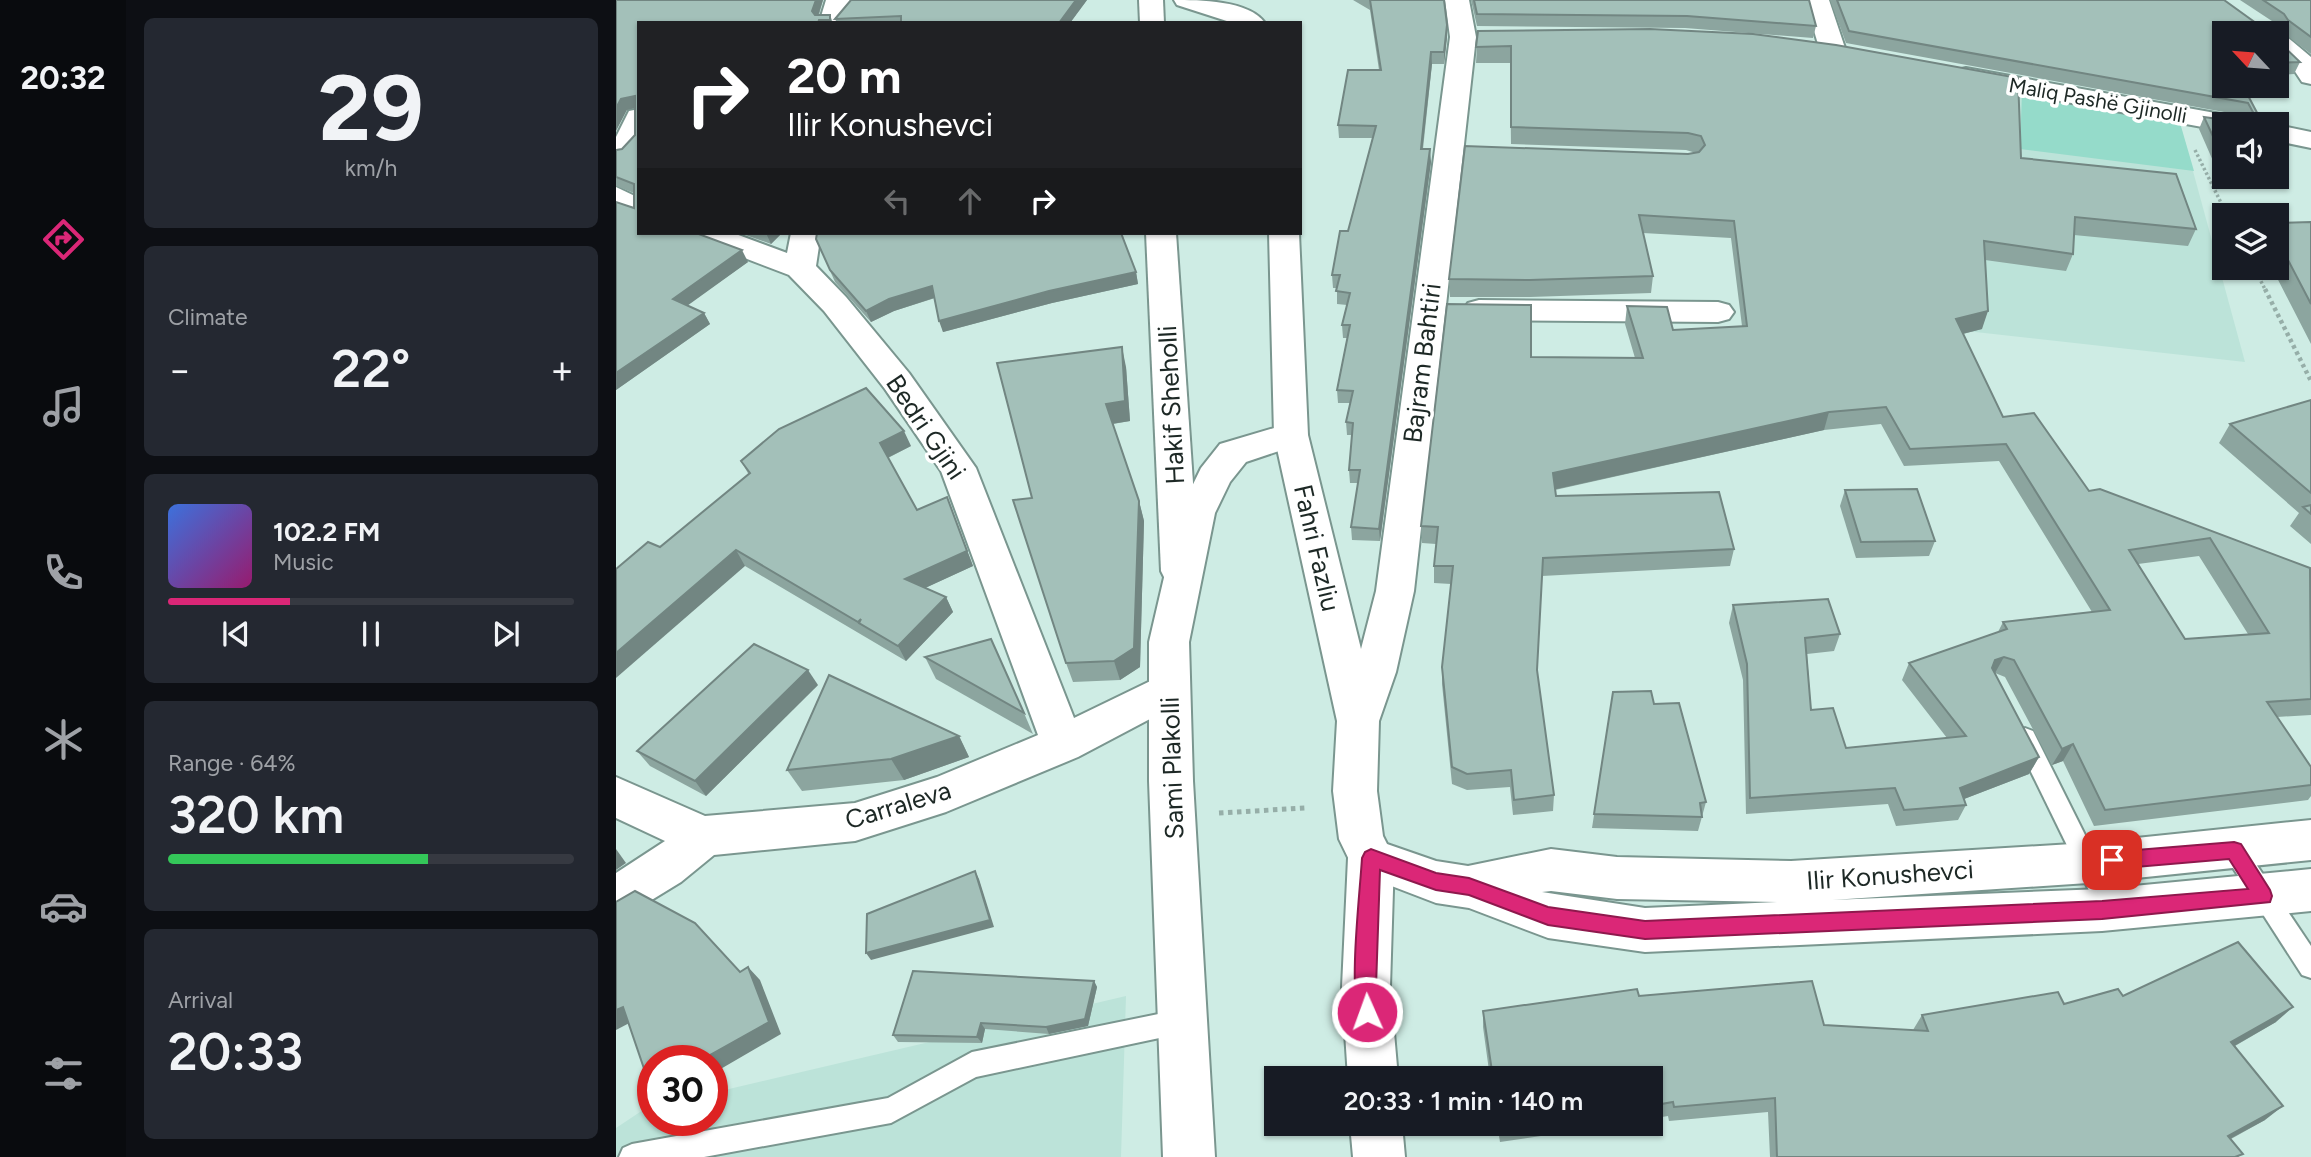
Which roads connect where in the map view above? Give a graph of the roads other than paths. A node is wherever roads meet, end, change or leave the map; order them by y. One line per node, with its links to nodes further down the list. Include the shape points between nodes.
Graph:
1 (838, 0): 6 (main road)
2 (1151, 0): 7 (main road)
3 (1186, 0): 8 (main road)
4 (1457, 0): 20 (main road, Bajram Bahtiri, via 1476,37)
5 (1817, 0): 10 (main road)
6 (832, 21)
7 (1152, 21)
8 (1251, 21)
9 (1805, 48): 10 (main road)
10 (1833, 51): 12 (main road)
11 (2289, 51): 14 (main road)
12 (1859, 56)
13 (1938, 71): 15 (main road, Maliq Pashë Gjinolli)
14 (2311, 76)
15 (2212, 120)
16 (637, 124): 19 (main road, via 634,134)
17 (2289, 136): 18 (main road)
18 (2308, 140): 22 (main road)
19 (616, 153)
20 (1449, 153): 21 (main road); 30 (main road, Bajram Bahtiri)
21 (1477, 153)
22 (2310, 171)
23 (616, 196): 24 (main road)
24 (637, 207)
25 (711, 235): 29 (main road, Bedri Gjini)
26 (806, 235): 29 (main road)
27 (1161, 235): 33 (main road, Hakif Sheholli)
28 (1284, 235): 32 (main road, Fahri Fazliu)
29 (800, 268): 37 (main road, Bedri Gjini, via 897,381 958,468)
30 (1428, 309): 31 (main road); 36 (main road, Bajram Bahtiri, via 1395,591 1376,672)
31 (1718, 312)
32 (1291, 435): 33 (main road, Sami Plakolli, via 1233,453 1214,477 1197,513); 36 (main road, Fahri Fazliu)
33 (1181, 577): 34 (main road, Sami Plakolli, via 1170,642)
34 (1169, 689): 37 (main road, Carraleva); 50 (main road, Sami Plakolli)
35 (2015, 718): 43 (lane)
36 (1358, 721): 42 (main road, Fahri Fazliu, via 1355,791 1361,839)
37 (1063, 744): 39 (main road, Carraleva, via 946,793 855,822)
38 (616, 796): 39 (main road, Carraleva)
39 (704, 836): 47 (main road, via 665,868)
40 (2311, 840): 41 (main road, Ilir Konushevci)
41 (2234, 850): 43 (main road, Ilir Konushevci); 46 (lane)
42 (1371, 858): 44 (main road, Ilir Konushevci, via 1436,882); 51 (main road, via 1366,987)
43 (2088, 863): 44 (main road, Ilir Konushevci, via 1791,882 1617,878 1551,870); 48 (lane)
44 (1469, 887): 48 (main road, Ilir Konushevci, via 1548,916 1645,930)
45 (2311, 890): 46 (main road, Ilir Konushevci)
46 (2263, 896): 48 (main road, Ilir Konushevci); 49 (lane)
47 (616, 897)
48 (2110, 909)
49 (2311, 967)
50 (1183, 1021): 53 (lane, via 972,1065 891,1110); 54 (main road, Sami Plakolli)
51 (1372, 1066)
52 (1377, 1136): 55 (main road)
53 (632, 1157)
54 (1189, 1157)
55 (1379, 1157)

